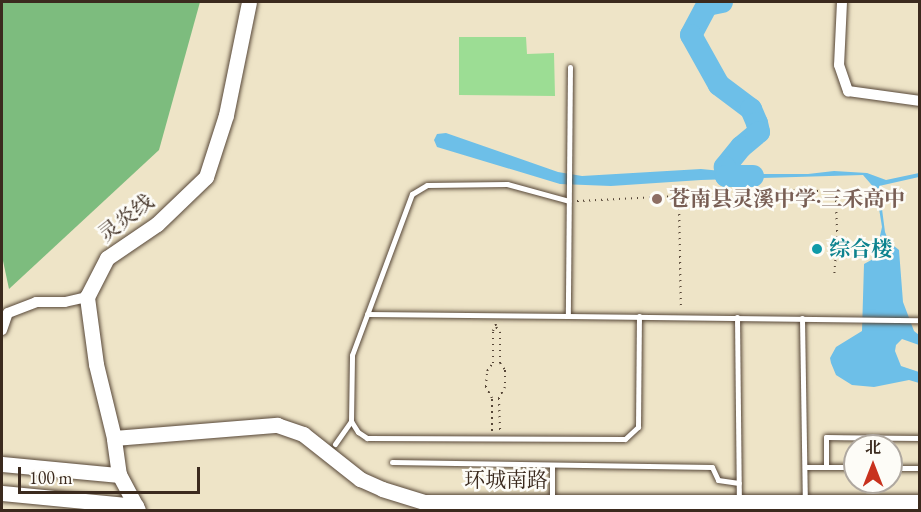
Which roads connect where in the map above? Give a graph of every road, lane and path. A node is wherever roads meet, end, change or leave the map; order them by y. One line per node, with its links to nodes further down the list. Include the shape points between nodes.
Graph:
1 (249, 2): 10 (main road, 灵炎线, via 226,115 206,177 157,224 107,258)
2 (842, 2): 4 (street, via 839,65 848,91)
3 (570, 67): 6 (lane)
4 (920, 101)
5 (679, 196): 6 (path); 9 (path, via 715,190 829,191 836,200); 15 (path)
6 (569, 201): 11 (lane, via 507,184 427,185 416,190); 13 (lane)
7 (920, 261): 8 (path)
8 (919, 274)
9 (834, 275)
10 (87, 297): 20 (street, via 36,302 8,313); 26 (main road, via 96,364)
11 (367, 314): 12 (lane); 25 (lane, via 352,355)
12 (496, 315): 13 (lane); 19 (path)
13 (568, 316): 14 (lane)
14 (639, 316): 15 (lane); 28 (lane, via 638,428 633,434 621,439)
15 (681, 317): 16 (lane)
16 (737, 317): 17 (lane); 40 (lane)
17 (802, 318): 18 (lane); 34 (lane)
18 (919, 320)
19 (496, 327): 21 (path); 22 (path, via 500,332)
20 (2, 330)
21 (493, 363): 22 (path); 23 (path, via 487,371 486,387)
22 (500, 363): 24 (path, via 505,370 505,387)
23 (492, 398): 24 (path); 27 (path)
24 (499, 398): 28 (path)
25 (351, 421): 27 (lane, via 367,438); 30 (lane)
26 (114, 438): 39 (main road); 42 (main road, 环城南路, via 277,425 303,434 360,478 424,502)
27 (492, 438): 28 (lane)
28 (500, 438)
29 (920, 438): 35 (lane, via 826,437)
30 (335, 444)
31 (392, 462): 33 (lane)
32 (2, 464): 39 (main road)
33 (552, 466): 40 (lane, via 712,467 718,480); 42 (lane)
34 (805, 467): 35 (lane); 44 (lane)
35 (826, 467): 36 (lane)
36 (843, 467)
37 (903, 468): 38 (lane)
38 (920, 468)
39 (119, 475): 46 (main road)
40 (739, 483): 43 (lane)
41 (2, 493): 46 (main road)
42 (552, 501): 43 (main road, 环城南路)
43 (739, 501): 44 (main road, 环城南路)
44 (805, 501): 45 (main road, 环城南路)
45 (920, 502)
46 (137, 508)

